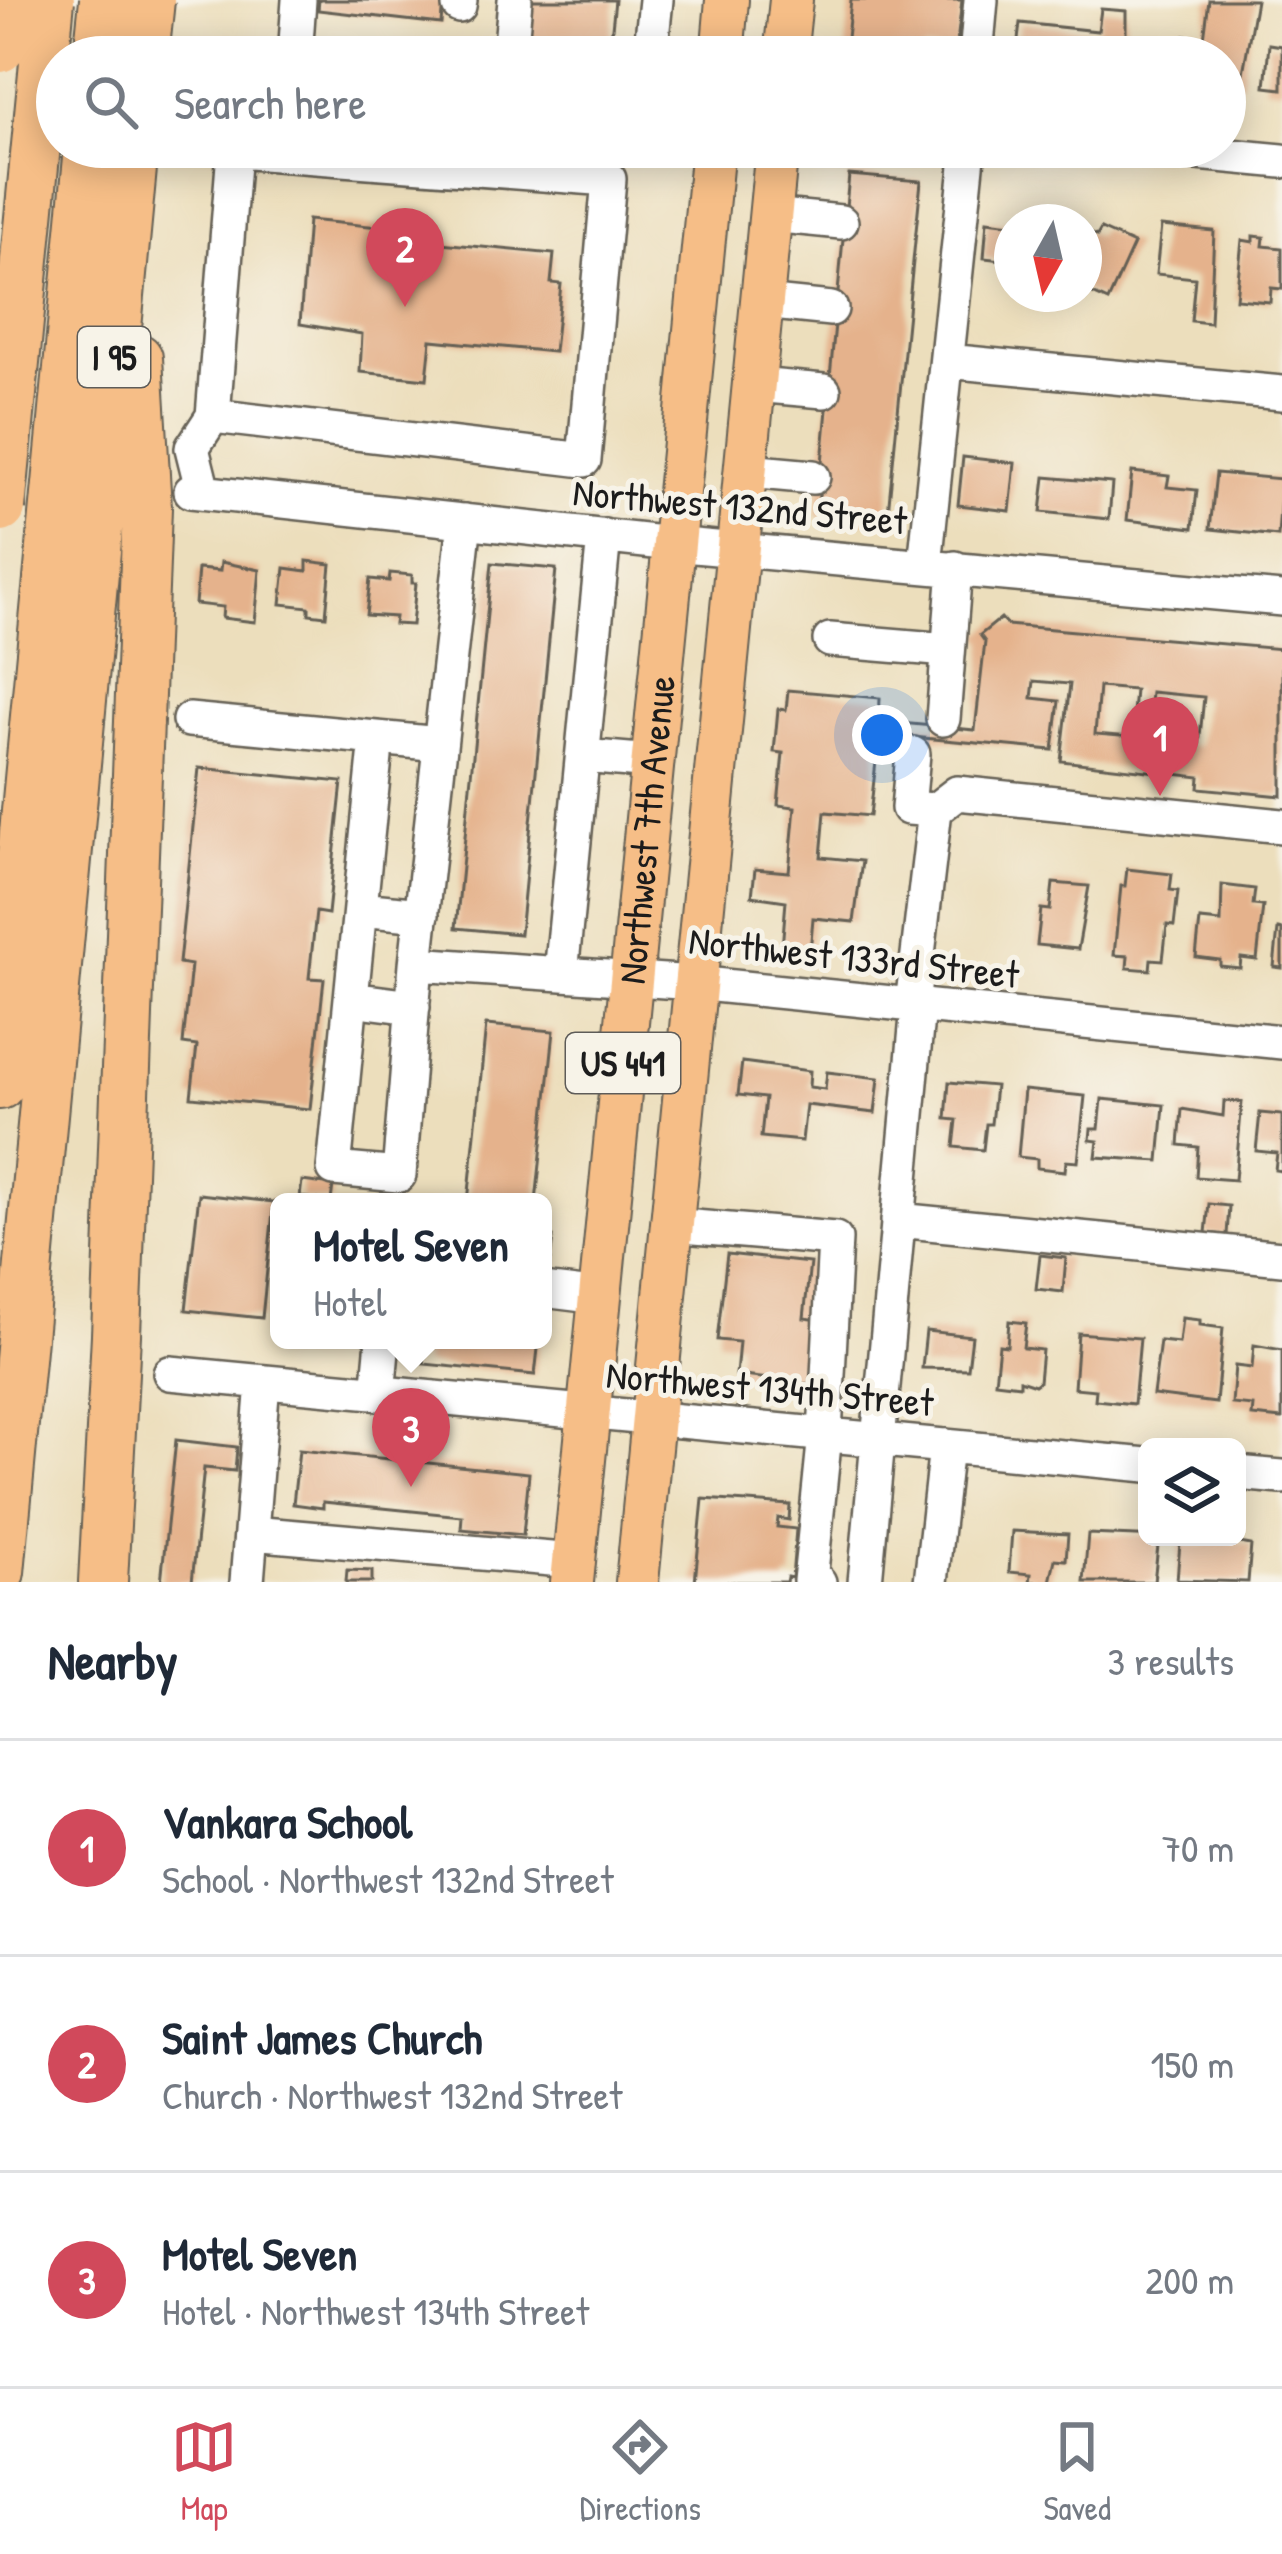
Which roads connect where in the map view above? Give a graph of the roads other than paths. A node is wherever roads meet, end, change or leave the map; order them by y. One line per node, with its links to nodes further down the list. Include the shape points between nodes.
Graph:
1 (4, 0): 20 (highway, bridge)
2 (50, 0): 11 (highway, bridge)
3 (104, 0): 12 (highway, bridge)
4 (150, 0): 13 (highway, bridge)
5 (299, 0): 14 (street)
6 (515, 0): 15 (street)
7 (656, 0): 16 (street)
8 (727, 0): 17 (main road)
9 (791, 0): 18 (main road)
10 (981, 0): 19 (street)
11 (47, 36)
12 (100, 36)
13 (146, 36)
14 (296, 36)
15 (512, 36)
16 (652, 36)
17 (724, 36)
18 (787, 36)
19 (978, 36)
20 (0, 45): 21 (street)
21 (36, 48)
22 (36, 145): 43 (highway, bridge)
23 (1246, 158): 24 (street)
24 (1282, 161)
25 (89, 168): 44 (highway)
26 (132, 168): 44 (highway, I 95)
27 (233, 168): 40 (street)
28 (472, 168): 40 (street, via 609,179 584,460)
29 (711, 168): 48 (main road, Northwest 7th Avenue / US 441)
30 (775, 168): 32 (main road, Northwest 7th Avenue / US 441)
31 (967, 168): 36 (street)
32 (770, 215): 33 (street); 34 (main road, Northwest 7th Avenue / US 441)
33 (841, 222)
34 (763, 302): 35 (street); 37 (main road, Northwest 7th Avenue / US 441)
35 (832, 309)
36 (946, 361): 39 (street); 50 (street)
37 (755, 385): 38 (street); 41 (main road, Northwest 7th Avenue / US 441)
38 (824, 391)
39 (1282, 393)
40 (213, 416): 45 (street, Northwest 132nd Street, via 192,448 197,492)
41 (747, 471): 42 (street); 49 (main road, Northwest 7th Avenue / US 441)
42 (813, 477)
43 (1, 508): 46 (highway)
44 (100, 512): 73 (highway); 93 (highway, I 95); 95 (highway, via 115,1357)
45 (465, 521): 47 (street, Northwest 132nd Street); 56 (street)
46 (0, 522)
47 (604, 536): 48 (street, Northwest 132nd Street); 58 (street)
48 (672, 544): 49 (street, Northwest 132nd Street); 60 (main road, Northwest 7th Avenue / US 441)
49 (740, 548): 50 (street, Northwest 132nd Street); 68 (main road, Northwest 7th Avenue / US 441)
50 (940, 567): 51 (street, Northwest 132nd Street); 53 (street)
51 (1282, 599)
52 (830, 642): 53 (street)
53 (948, 650): 54 (street)
54 (943, 719)
55 (189, 720): 56 (street)
56 (440, 744): 64 (street)
57 (914, 754): 61 (street, via 908,808)
58 (583, 755): 60 (street); 66 (street)
59 (375, 758): 63 (street)
60 (652, 762): 67 (main road, Northwest 7th Avenue / US 441)
61 (935, 810): 62 (street, via 957,793); 70 (street)
62 (1282, 826)
63 (360, 909): 64 (street); 69 (street)
64 (422, 915): 65 (street)
65 (416, 964): 66 (street, Northwest 133rd Street); 71 (street)
66 (561, 974): 67 (street, Northwest 133rd Street)
67 (632, 978): 68 (street, Northwest 133rd Street); 79 (main road, Northwest 7th Avenue / US 441)
68 (694, 983): 70 (street, Northwest 133rd Street); 76 (main road, Northwest 7th Avenue / US 441)
69 (350, 999): 71 (street); 74 (street, via 334,1169)
70 (915, 1005): 72 (street, Northwest 133rd Street); 75 (street)
71 (412, 1007): 74 (street)
72 (1282, 1042)
73 (0, 1085)
74 (397, 1189)
75 (898, 1220): 77 (street); 87 (street)
76 (671, 1225): 85 (main road, Northwest 7th Avenue / US 441); 86 (street, via 835,1239)
77 (1282, 1258)
78 (552, 1291): 79 (street)
79 (600, 1297): 84 (main road, Northwest 7th Avenue / US 441)
80 (382, 1349): 83 (street)
81 (170, 1373): 82 (street, Northwest 134th Street)
82 (263, 1382): 83 (street, Northwest 134th Street); 92 (street)
83 (378, 1394): 84 (street, Northwest 134th Street)
84 (588, 1414): 85 (street, Northwest 134th Street); 94 (main road, Northwest 7th Avenue / US 441)
85 (653, 1418): 86 (street, Northwest 134th Street); 97 (main road, Northwest 7th Avenue / US 441)
86 (825, 1435): 87 (street, Northwest 134th Street); 98 (street, via 809,1581)
87 (879, 1440): 88 (street, Northwest 134th Street); 99 (street)
88 (946, 1446): 89 (street, Northwest 134th Street); 100 (street)
89 (1138, 1464)
90 (1246, 1474): 91 (street)
91 (1282, 1477)
92 (251, 1533): 94 (street); 96 (street)
93 (0, 1572)
94 (573, 1572)
95 (103, 1582)
96 (247, 1582)
97 (637, 1582)
98 (819, 1582)
99 (865, 1582)
100 (931, 1582)

